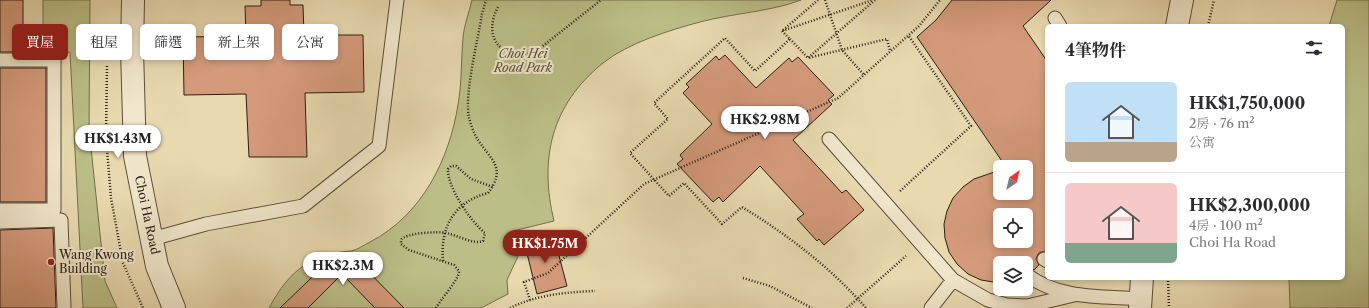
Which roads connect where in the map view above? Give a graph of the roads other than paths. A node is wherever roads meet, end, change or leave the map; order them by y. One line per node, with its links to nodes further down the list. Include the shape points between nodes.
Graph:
1 (133, 0): 9 (street, Choi Ha Road, via 135,156)
2 (397, 0): 9 (lane, via 379,146 302,206 206,224)
3 (1182, 0): 4 (street)
4 (1177, 24)
5 (0, 60): 7 (lane, via 54,60 50,117 54,210)
6 (829, 139): 11 (lane)
7 (0, 210)
8 (0, 222): 14 (lane, via 61,220)
9 (152, 239): 15 (street, Choi Ha Road, via 157,266)
10 (1033, 279): 12 (lane, via 1044,286)
11 (953, 280): 12 (lane, via 988,300 1008,305 1027,306); 16 (lane)
12 (1074, 295): 13 (lane)
13 (1141, 295)
14 (64, 308)
15 (174, 308)
16 (931, 308)

